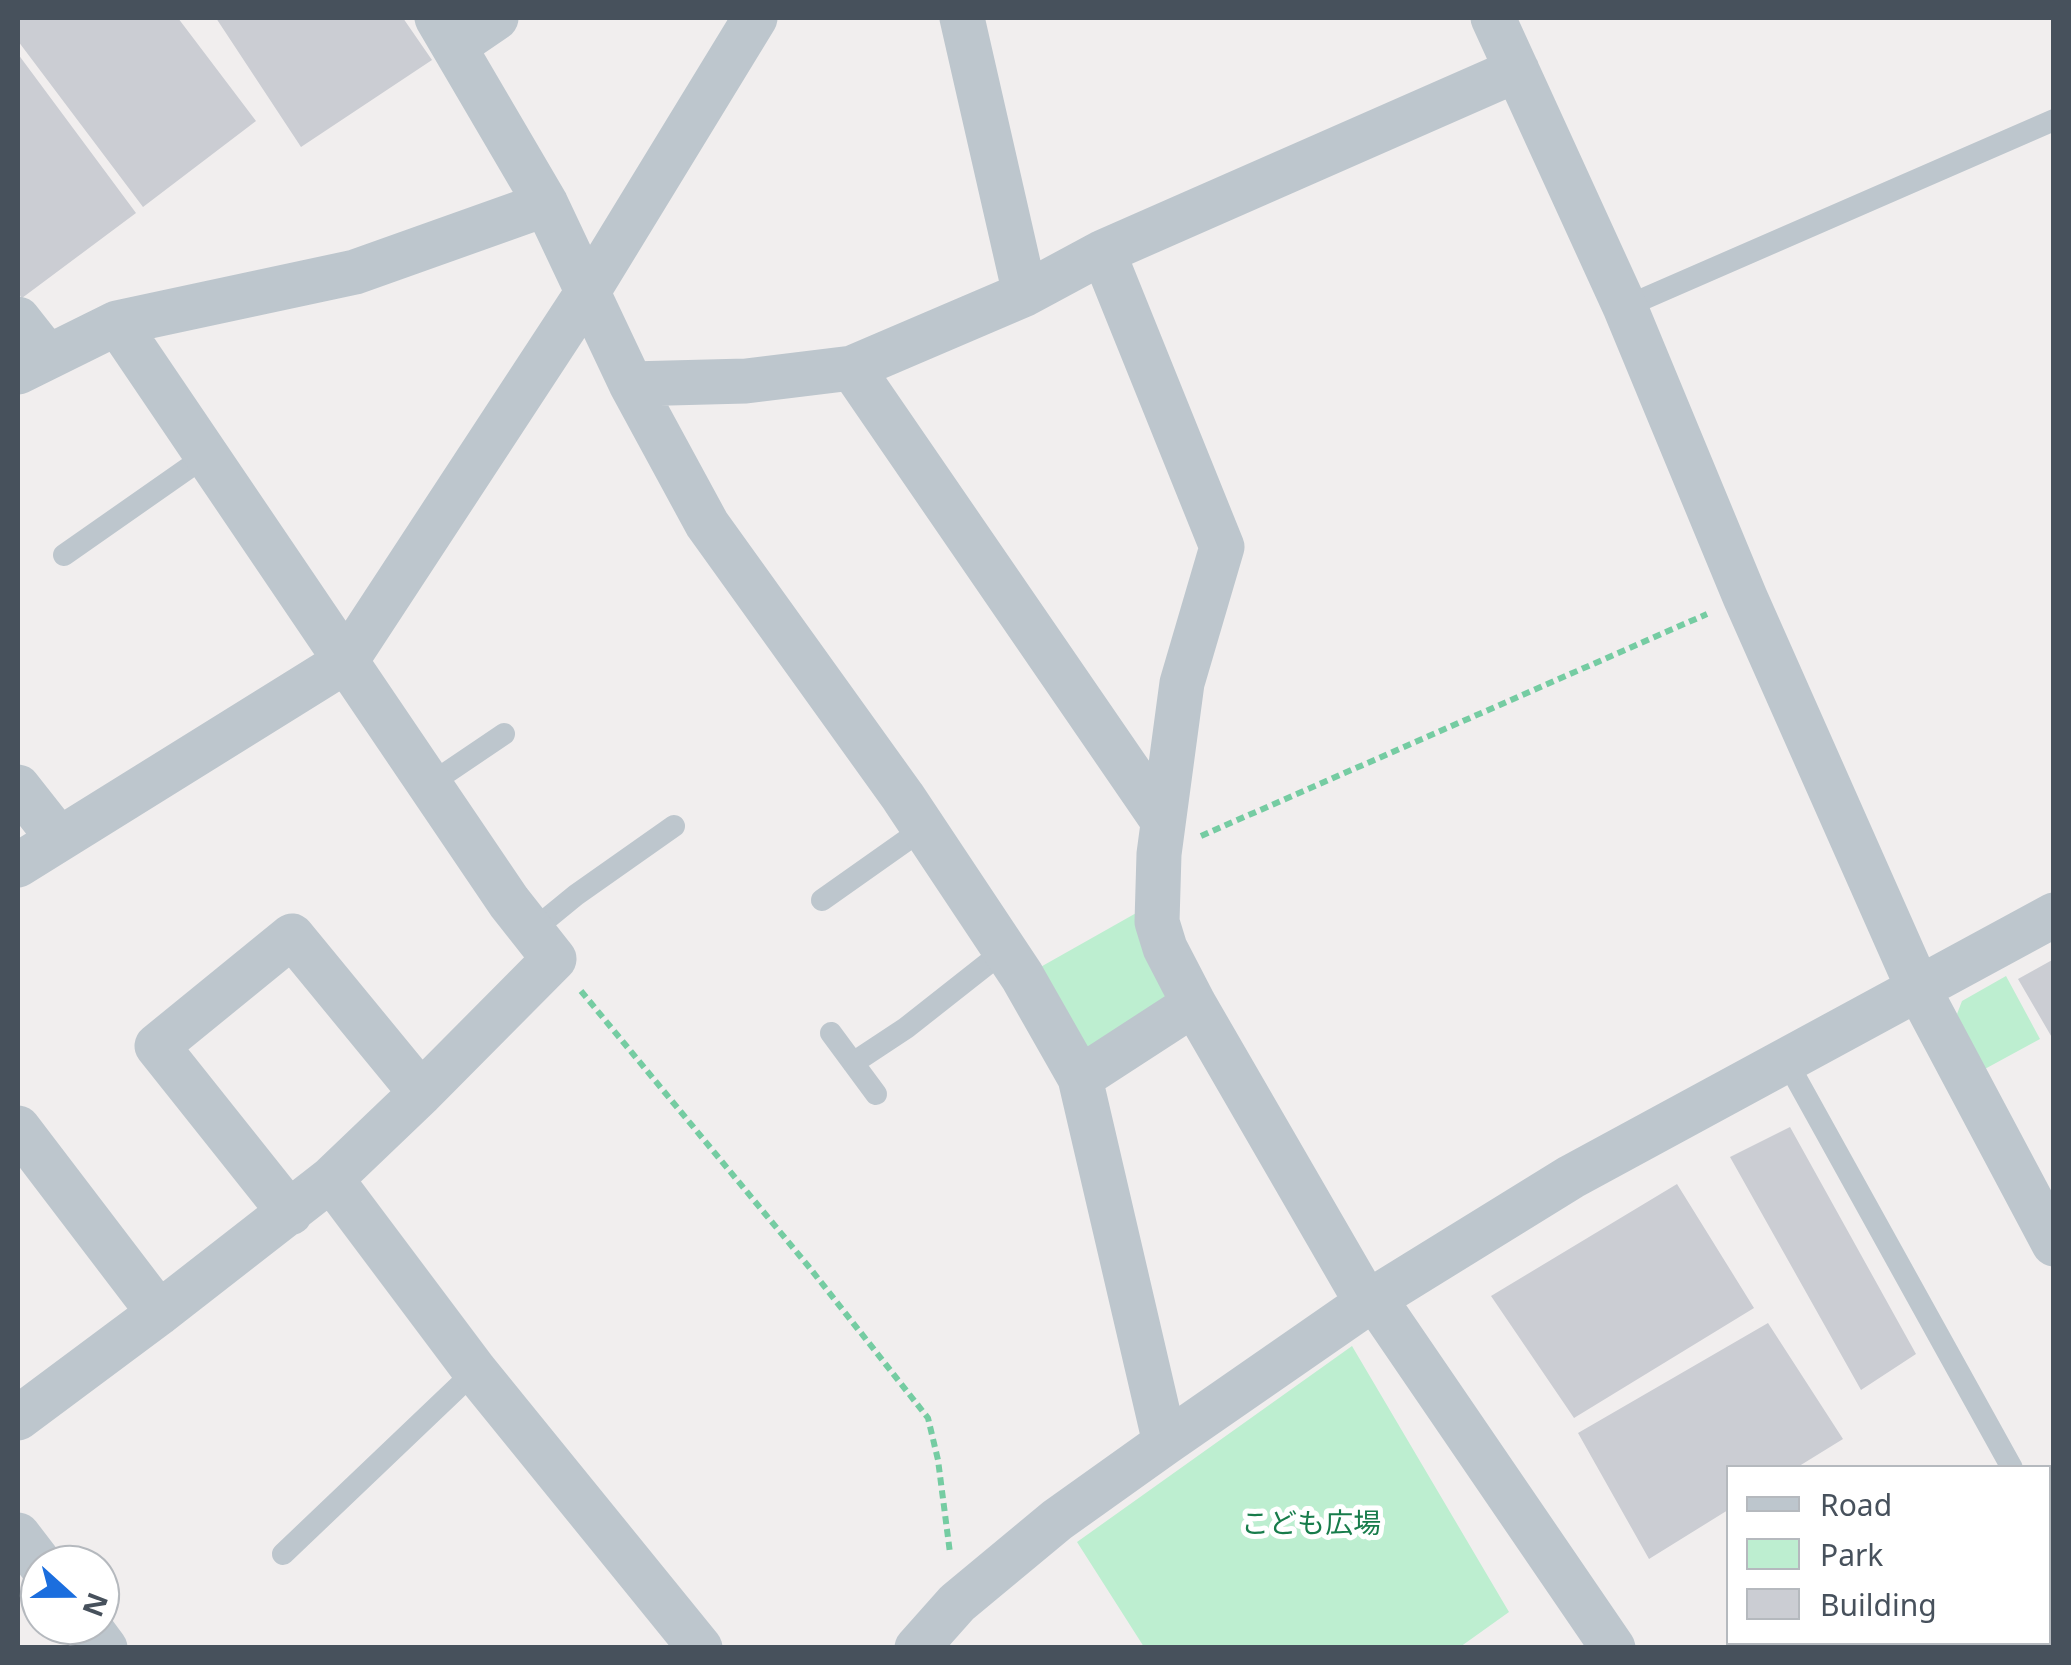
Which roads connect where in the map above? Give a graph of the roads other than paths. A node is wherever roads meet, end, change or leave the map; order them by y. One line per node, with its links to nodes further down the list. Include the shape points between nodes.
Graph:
1 (496, 18): 5 (street)
2 (755, 18): 10 (street)
3 (962, 18): 11 (street)
4 (1494, 18): 6 (street)
5 (446, 32): 8 (street)
6 (1518, 70): 9 (street); 12 (street)
7 (2054, 120): 12 (lane)
8 (546, 204): 10 (street); 14 (street, via 356,272)
9 (1103, 252): 11 (street); 26 (street, via 1222,547 1182,683)
10 (586, 294): 17 (street); 20 (street)
11 (1025, 294): 16 (street)
12 (1626, 307): 33 (street)
13 (18, 319): 15 (street)
14 (117, 323): 15 (street); 18 (street)
15 (32, 365)
16 (852, 368): 17 (street, via 746,382); 26 (street)
17 (630, 384): 25 (street, via 707,524)
18 (207, 456): 19 (lane); 20 (street)
19 (64, 554)
20 (346, 661): 22 (street); 27 (street)
21 (504, 734): 22 (lane)
22 (430, 784): 31 (street)
23 (18, 786): 27 (street)
24 (674, 826): 31 (lane, via 576,895)
25 (924, 828): 29 (lane); 32 (street)
26 (1161, 838): 34 (street, via 1157,922)
27 (58, 839): 28 (street)
28 (18, 865)
29 (822, 900)
30 (2054, 916): 33 (street)
31 (543, 945): 39 (street)
32 (1005, 950): 37 (lane); 38 (street)
33 (1919, 990): 36 (street); 44 (street)
34 (1194, 1004): 38 (street); 45 (street)
35 (831, 1033): 37 (lane)
36 (1787, 1062): 45 (street, via 1571,1177); 50 (lane)
37 (853, 1063): 40 (lane)
38 (1080, 1078): 49 (street)
39 (421, 1093): 42 (street); 43 (street, via 292,936 157,1046)
40 (876, 1094)
41 (18, 1128): 46 (street)
42 (331, 1178): 43 (street); 47 (street)
43 (290, 1212): 46 (street)
44 (2054, 1244)
45 (1370, 1300): 49 (street); 54 (street)
46 (160, 1314): 48 (street)
47 (476, 1372): 51 (lane); 52 (street)
48 (18, 1418)
49 (1164, 1443): 53 (street, via 956,1603)
50 (2010, 1465)
51 (283, 1554)
52 (700, 1648)
53 (917, 1648)
54 (1612, 1648)

